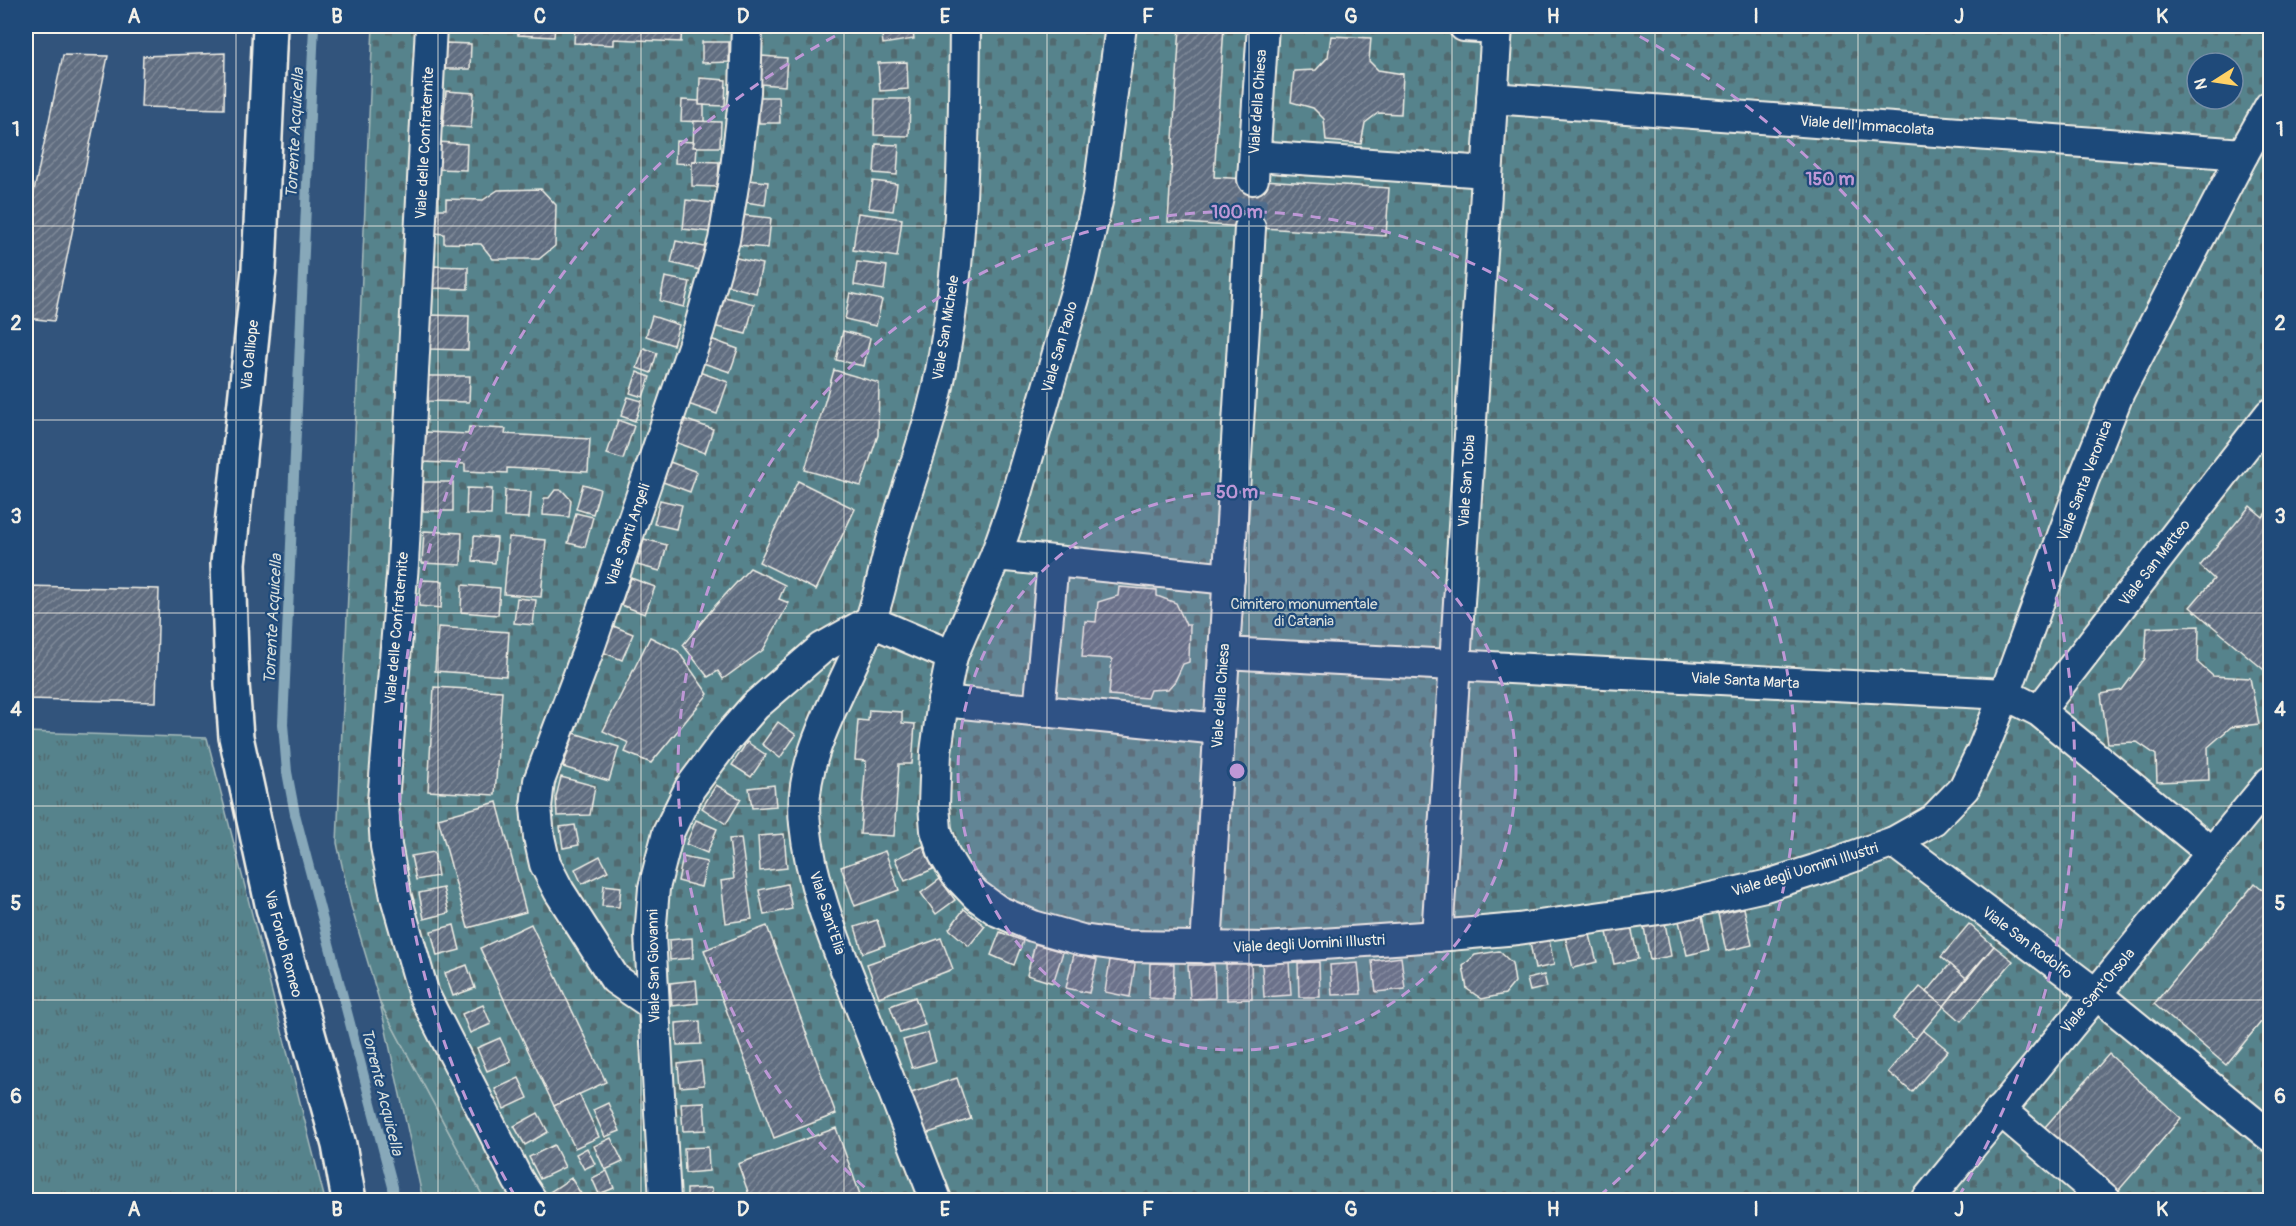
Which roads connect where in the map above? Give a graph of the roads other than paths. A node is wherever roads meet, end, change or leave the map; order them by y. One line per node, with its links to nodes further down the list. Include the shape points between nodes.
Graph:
1 (270, 26): 22 (street, Via Calliope, via 259,269 228,563)
2 (431, 26): 38 (street, Viale delle Confraternite, via 403,564 383,801 386,846 424,995)
3 (747, 26): 34 (street, Viale Santi Angeli, via 745,92 724,240 699,329 539,781 536,807 545,864 559,891 615,979)
4 (965, 26): 18 (street, Viale San Michele, via 958,239 938,388)
5 (1121, 26): 15 (street, Viale San Paolo, via 1098,197 1080,278)
6 (1263, 26): 12 (street, Viale della Chiesa, via 1254,168)
7 (1464, 26): 8 (street)
8 (1497, 27): 9 (street, Viale San Tobia)
9 (1492, 98): 11 (street, Viale dell'Immacolata); 12 (street, Viale San Tobia)
10 (2271, 106): 11 (street, Viale Santa Veronica)
11 (2243, 154): 23 (street, Viale Santa Veronica, via 2119,392)
12 (1487, 172): 21 (street, Viale San Tobia)
13 (1250, 228): 17 (street, Viale della Chiesa)
14 (2271, 414): 26 (street, Viale San Matteo)
15 (996, 555): 16 (street); 20 (street, Viale San Paolo)
16 (1053, 562): 17 (street); 25 (street)
17 (1229, 579): 19 (street, Viale della Chiesa)
18 (870, 621): 20 (street); 34 (street, Viale San Giovanni, via 822,648 755,706 690,788 668,833 654,888 650,936); 40 (street, Viale Sant'Elia, via 817,743 806,790 804,823 829,926)
19 (1224, 653): 21 (street, Viale Santa Marta); 27 (street, Viale della Chiesa)
20 (952, 656): 24 (street, Viale degli Uomini Illustri)
21 (1455, 665): 23 (street, Viale Santa Marta); 31 (street, Viale San Tobia)
22 (232, 684): 37 (street, Via Fondo Romeo, via 236,737 273,908 339,1145)
23 (2005, 694): 26 (street, Viale Santa Marta); 29 (street, Viale Santa Veronica, via 1964,788 1933,820)
24 (943, 701): 25 (street); 32 (street, Viale degli Uomini Illustri, via 936,752 936,830 956,874 976,895 998,911 1033,926 1082,940 1125,946)
25 (1038, 711): 27 (street)
26 (2039, 711): 30 (street, Viale Santa Marta)
27 (1219, 729): 32 (street, Viale della Chiesa)
28 (2271, 782): 30 (street, Viale Sant'Orsola)
29 (1894, 842): 31 (street, Viale degli Uomini Illustri, via 1765,886 1666,908); 33 (street, Viale San Rodolfo)
30 (2212, 854): 33 (street, Viale Sant'Orsola)
31 (1437, 936): 32 (street, Viale degli Uomini Illustri, via 1264,948)
32 (1206, 948)
33 (2096, 994): 35 (street, Viale Sant'Orsola); 36 (street, Viale San Rodolfo)
34 (653, 1005): 39 (street, Viale San Giovanni)
35 (2000, 1110): 41 (street, Viale Sant'Orsola); 42 (street)
36 (2271, 1136)
37 (349, 1200)
38 (531, 1200)
39 (665, 1200)
40 (936, 1200)
41 (1927, 1200)
42 (2106, 1200)

